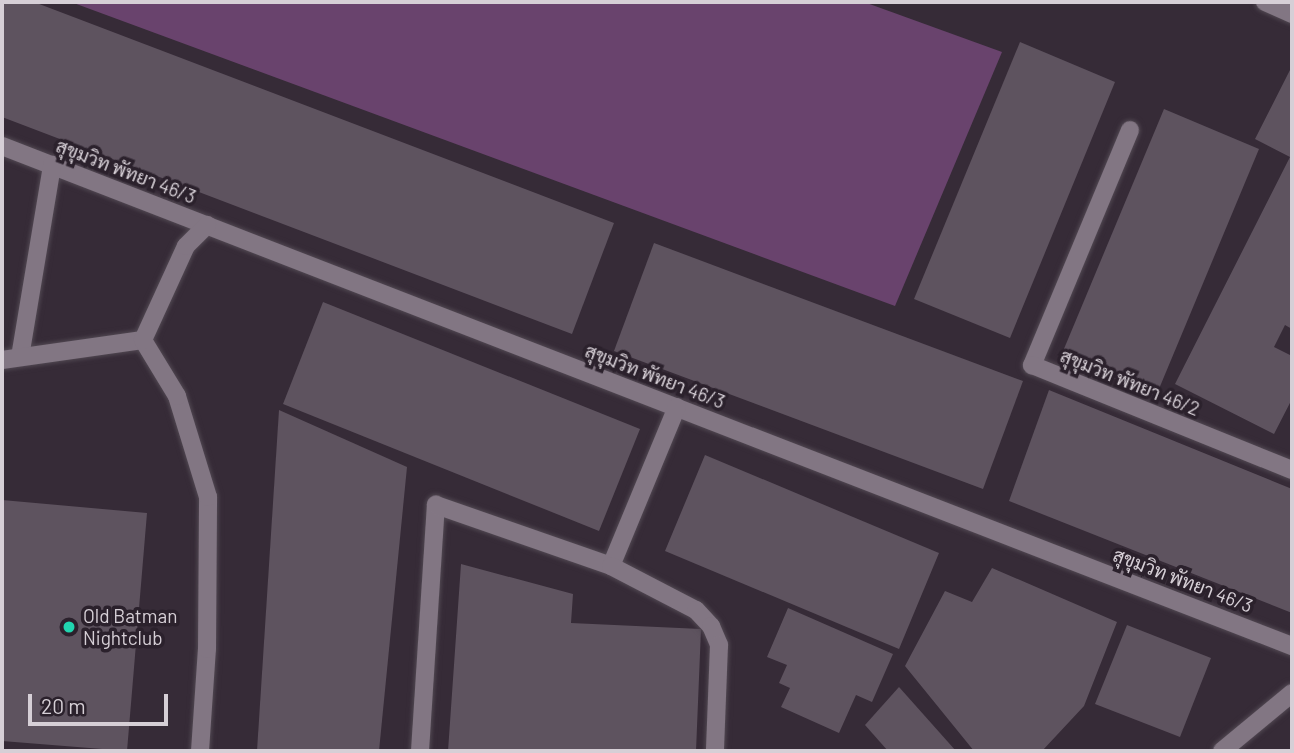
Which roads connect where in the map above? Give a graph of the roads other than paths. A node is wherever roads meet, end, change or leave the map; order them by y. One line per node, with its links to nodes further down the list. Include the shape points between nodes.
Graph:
1 (1265, 2): 2 (street)
2 (1292, 14)
3 (1130, 130): 10 (street, สุขุมวิท พัทยา 46/2, via 1032,365)
4 (2, 146): 5 (street, สุขุมวิท พัทยา 46/3)
5 (52, 165): 6 (street, สุขุมวิท พัทยา 46/3); 8 (street)
6 (207, 225): 7 (street, via 186,246); 9 (street, สุขุมวิท พัทยา 46/3)
7 (143, 340): 8 (street); 14 (street, via 177,396 208,497 207,649)
8 (11, 358)
9 (677, 407): 11 (street); 12 (street, สุขุมวิท พัทยา 46/3)
10 (1292, 470)
11 (611, 566): 15 (street, via 436,505); 16 (street, via 696,610 711,626 719,645)
12 (1292, 646)
13 (1292, 693): 17 (street)
14 (200, 751)
15 (420, 751)
16 (715, 751)
17 (1222, 751)

